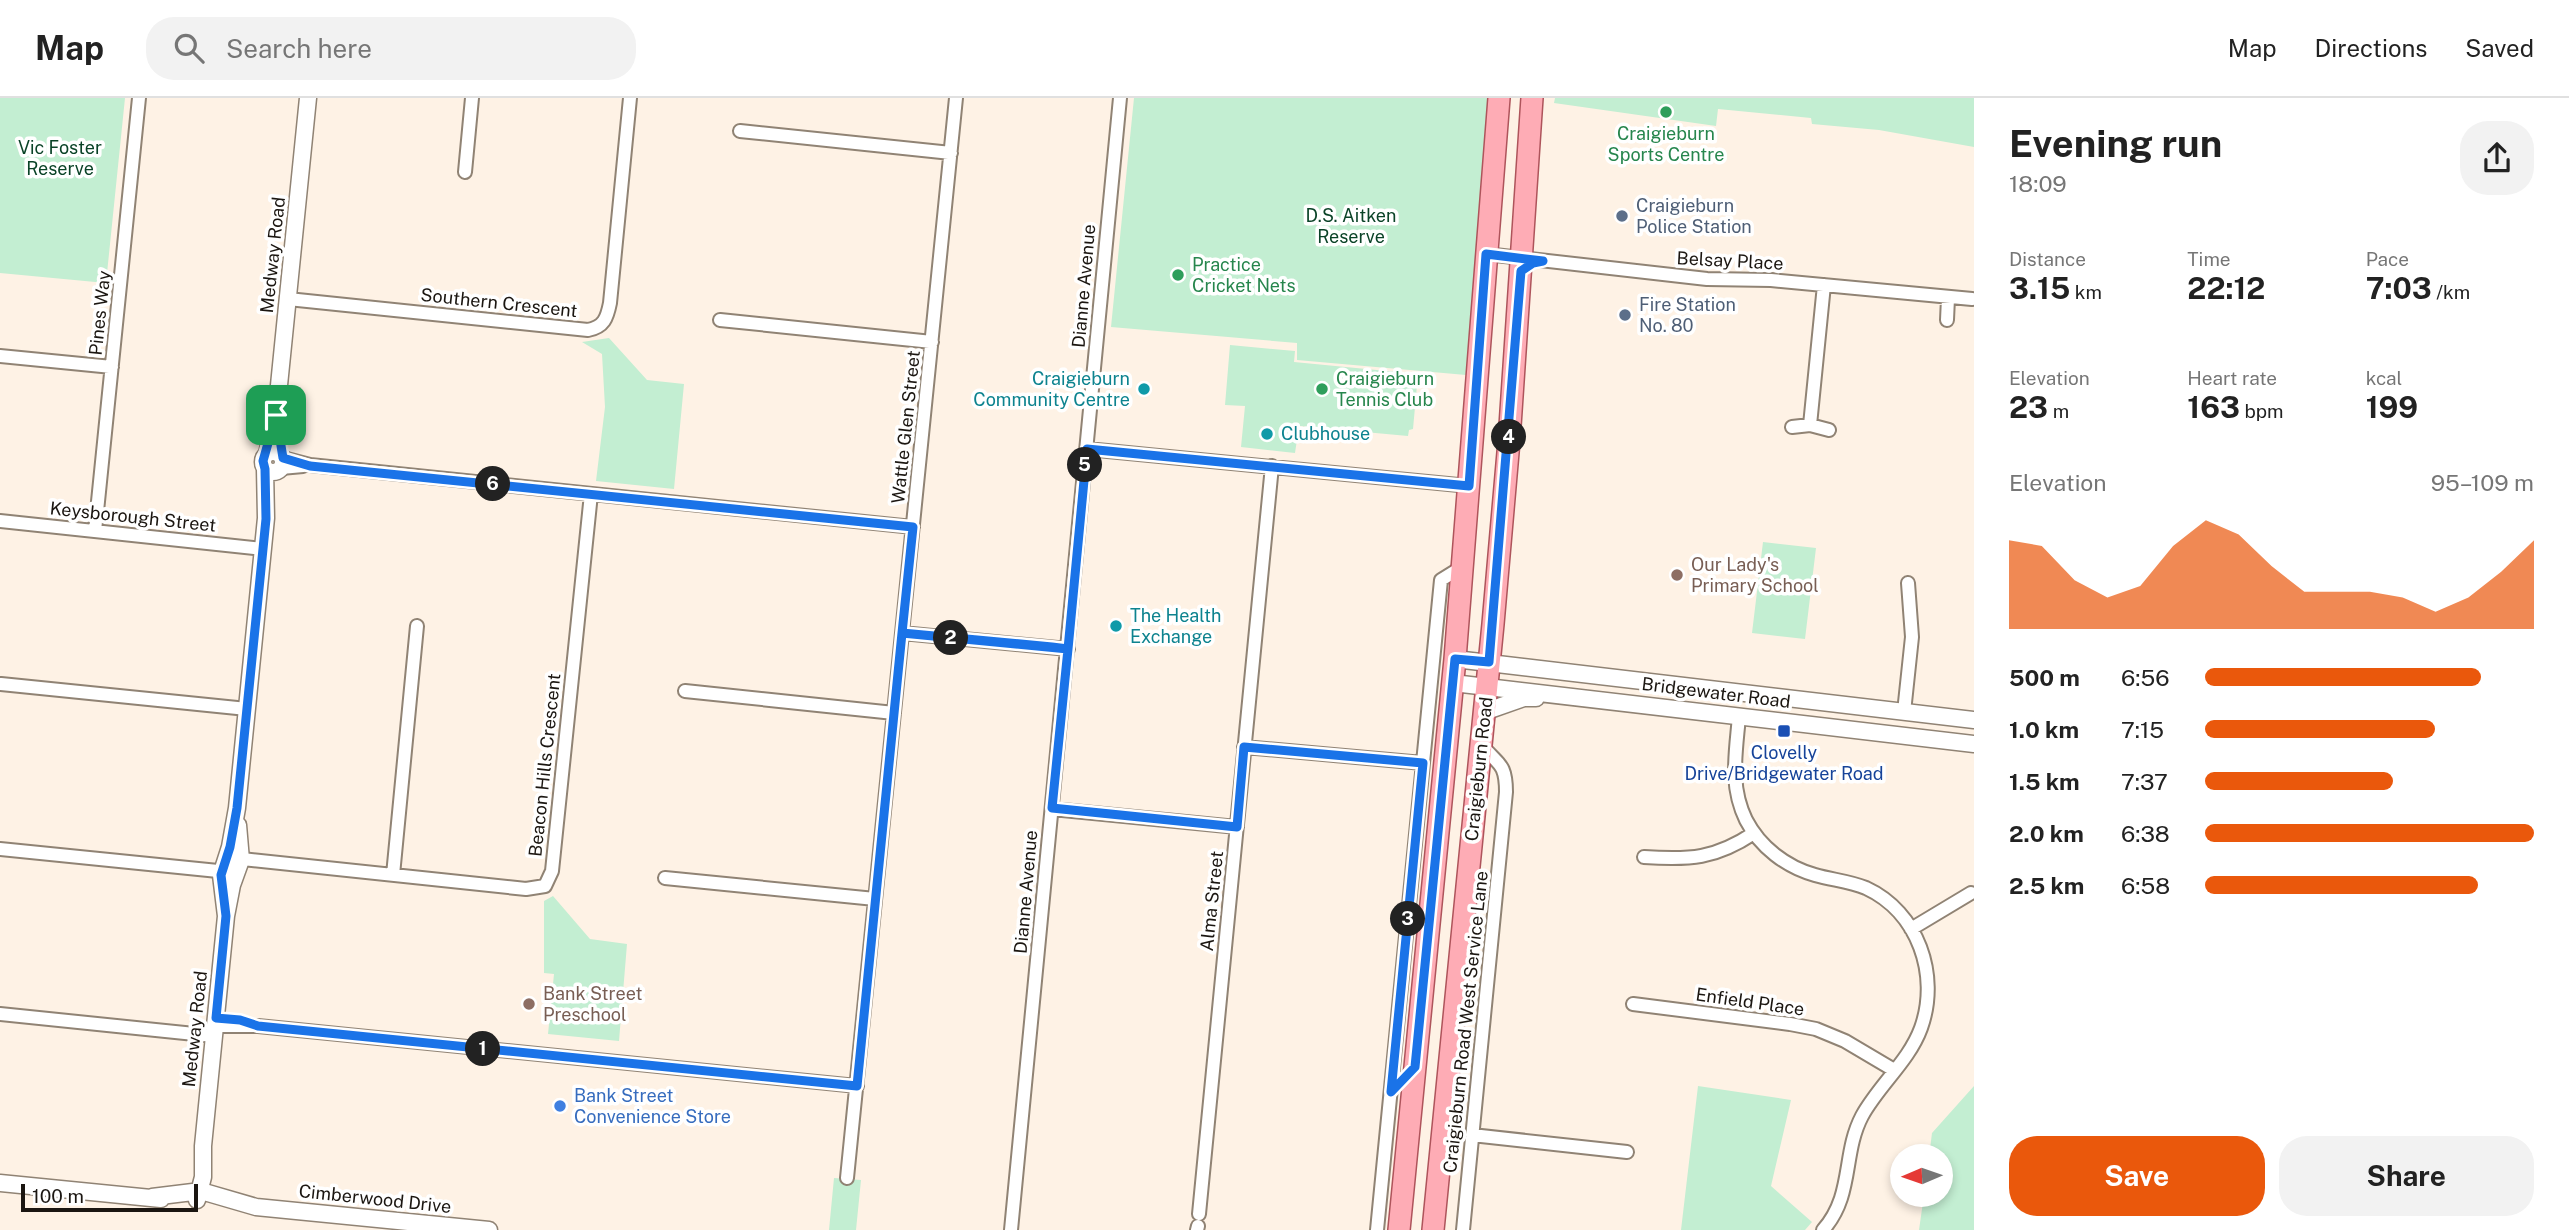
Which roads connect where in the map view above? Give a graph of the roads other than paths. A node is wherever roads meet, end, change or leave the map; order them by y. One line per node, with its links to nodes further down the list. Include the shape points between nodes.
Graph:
1 (139, 98): 22 (street, Pines Way)
2 (308, 98): 16 (street, Medway Road)
3 (472, 98): 11 (street)
4 (630, 98): 16 (street, Southern Crescent, via 610,303 607,318 598,328)
5 (956, 98): 10 (street, Wattle Glen Street)
6 (1120, 98): 26 (street, Dianne Avenue)
7 (1499, 98): 12 (main road, Craigieburn Road)
8 (1532, 98): 13 (main road, Craigieburn Road)
9 (740, 131): 10 (street)
10 (951, 153): 20 (street, Wattle Glen Street)
11 (464, 172)
12 (1486, 254): 13 (street, Belsay Place); 29 (main road, Craigieburn Road)
13 (1528, 263): 14 (street, Belsay Place); 41 (main road, Craigieburn Road)
14 (1824, 285): 15 (street, Belsay Place); 23 (street)
15 (1948, 298): 17 (street, Belsay Place); 19 (street)
16 (288, 299): 27 (street, Medway Road)
17 (1972, 299)
18 (720, 320): 20 (street)
19 (1947, 320)
20 (932, 342): 32 (street, Wattle Glen Street)
21 (0, 356): 22 (street)
22 (112, 367): 33 (street, Pines Way)
23 (1811, 425): 24 (street); 25 (street)
24 (1792, 427)
25 (1829, 430)
26 (1087, 449): 28 (street); 39 (street, Dianne Avenue)
27 (276, 462): 30 (street); 34 (street, Medway Road)
28 (1272, 466): 29 (street); 57 (street, Alma Street)
29 (1469, 486): 35 (main road, Craigieburn Road)
30 (591, 494): 32 (street); 65 (street, Beacon Hills Crescent, via 548,882 526,889)
31 (0, 521): 33 (street, Keysborough Street)
32 (913, 527): 38 (street, Wattle Glen Street)
33 (95, 531): 34 (street, Keysborough Street)
34 (263, 549): 49 (street, Medway Road)
35 (1462, 567): 40 (main road, Craigieburn Road); 58 (street, via 1441,580)
36 (1908, 583): 51 (street, via 1912,637)
37 (417, 626): 65 (street)
38 (902, 633): 39 (street); 52 (street, Wattle Glen Street)
39 (1068, 649): 59 (street, Dianne Avenue)
40 (1455, 659): 41 (street, Bridgewater Road); 43 (main road, Craigieburn Road)
41 (1489, 662): 42 (street, Bridgewater Road); 45 (main road, Craigieburn Road)
42 (1574, 673): 47 (street, Bridgewater Road); 48 (street)
43 (1453, 683): 45 (street, Bridgewater Road); 73 (main road, Craigieburn Road)
44 (1, 684): 49 (street)
45 (1487, 687): 48 (street, Bridgewater Road); 50 (main road, Craigieburn Road)
46 (685, 691): 52 (street)
47 (1742, 693): 51 (street, Bridgewater Road); 53 (street)
48 (1572, 696): 50 (street, via 1524,698); 53 (street, Bridgewater Road)
49 (247, 709): 64 (street, Medway Road)
50 (1484, 712): 55 (main road, Craigieburn Road)
51 (1904, 712): 54 (street, Bridgewater Road)
52 (894, 713): 68 (street, Wattle Glen Street)
53 (1739, 716): 56 (street, Bridgewater Road); 61 (street, via 1734,780)
54 (1974, 720)
55 (1481, 744): 77 (street, Craigieburn Road West Service Lane, via 1503,766 1506,792); 88 (main road, Craigieburn Road)
56 (1974, 744)
57 (1244, 747): 58 (street); 60 (street, Alma Street)
58 (1423, 763): 76 (street)
59 (1052, 808): 60 (street); 85 (street, Dianne Avenue)
60 (1237, 827): 82 (street, Alma Street)
61 (1754, 833): 63 (street, via 1708,856 1681,860); 69 (street, via 1779,858 1801,870 1880,896)
62 (0, 849): 64 (street, Beacon Hills Crescent)
63 (1644, 857)
64 (231, 865): 65 (street, Beacon Hills Crescent); 72 (street, Medway Road)
65 (393, 875)
66 (665, 878): 68 (street)
67 (1971, 893): 69 (street)
68 (875, 899): 75 (street, Wattle Glen Street)
69 (1912, 929): 74 (street, via 1926,966 1927,1002 1918,1035)
70 (1633, 1004): 74 (street, Enfield Place, via 1816,1029)
71 (0, 1014): 72 (street)
72 (215, 1027): 75 (street, via 258,1026); 81 (street, Medway Road)
73 (1415, 1067): 76 (street); 87 (main road, Craigieburn Road)
74 (1894, 1070): 90 (street, via 1857,1128 1844,1194)
75 (857, 1086): 79 (street, Wattle Glen Street)
76 (1391, 1092): 86 (street)
77 (1472, 1135): 78 (street); 89 (street, Craigieburn Road West Service Lane)
78 (1627, 1152)
79 (847, 1178)
80 (0, 1182): 81 (street, Cimberwood Drive, via 173,1202)
81 (198, 1194): 83 (street, Cimberwood Drive, via 222,1207)
82 (1198, 1223)
83 (452, 1228): 84 (street, Cimberwood Drive)
84 (489, 1230)
85 (1011, 1230)
86 (1377, 1230)
87 (1399, 1230)
88 (1433, 1230)
89 (1463, 1230)
90 (1823, 1230)

